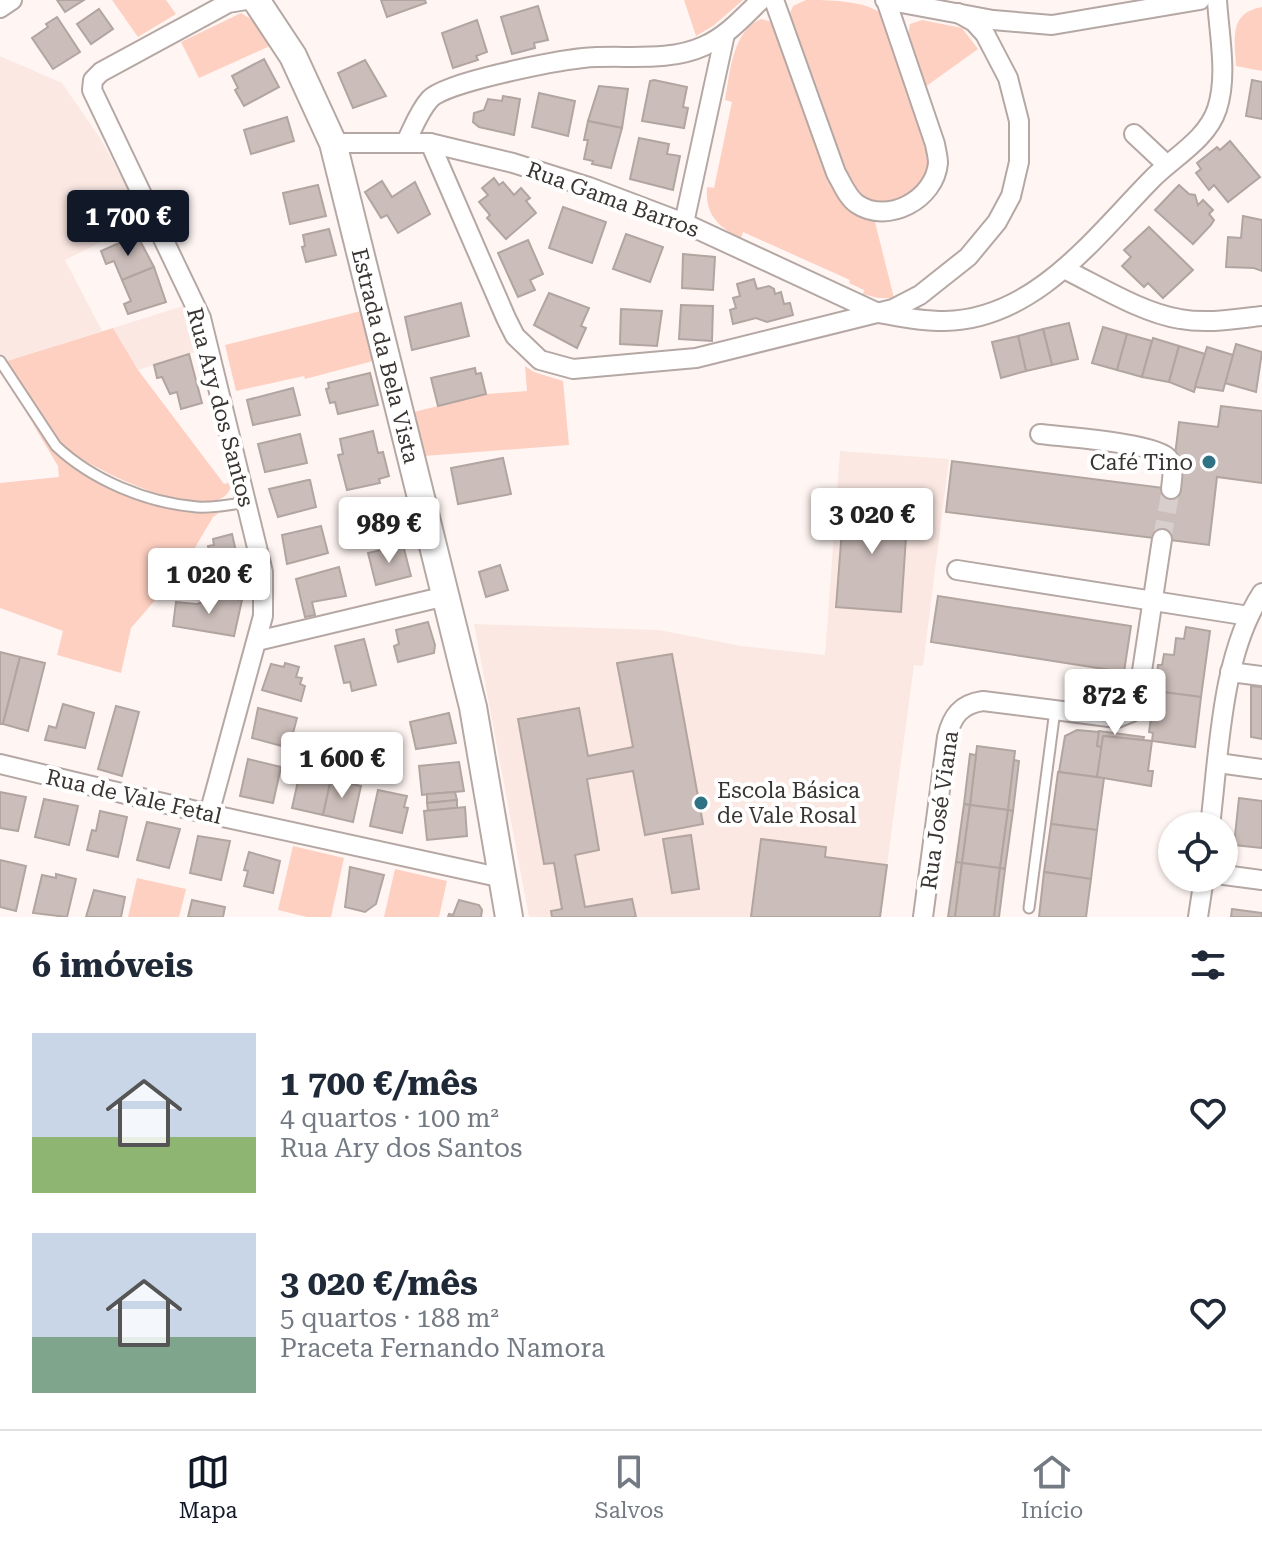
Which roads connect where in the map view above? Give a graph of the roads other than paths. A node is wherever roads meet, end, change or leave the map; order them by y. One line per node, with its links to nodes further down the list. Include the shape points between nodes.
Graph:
1 (12, 0): 9 (street)
2 (246, 0): 24 (street, Rua Ary dos Santos, via 228,3 101,72 92,90 201,318)
3 (256, 0): 14 (street, Estrada da Bela Vista, via 293,56)
4 (761, 0): 11 (street)
5 (774, 0): 6 (street, via 845,190 858,204 894,211 924,193 938,163)
6 (886, 0): 10 (street)
7 (1200, 0): 10 (street, via 1052,25)
8 (1217, 0): 16 (street, Rua Gama Barros, via 1222,80 1216,113 1198,138)
9 (0, 8)
10 (958, 13): 19 (street, via 985,34 1008,78 1020,143 1015,183 997,222 968,257 909,302)
11 (725, 34): 13 (street, via 678,54 581,58 462,83 430,99); 17 (street)
12 (1134, 134): 16 (street)
13 (406, 142): 14 (street, Rua Gama Barros); 15 (street, Rua Gama Barros)
14 (333, 143): 28 (street, Estrada da Bela Vista)
15 (430, 143): 17 (street, Rua Gama Barros, via 559,177); 19 (street, via 515,336 540,360 573,369 696,358)
16 (1167, 165): 18 (street, Rua Gama Barros)
17 (684, 223): 19 (street, Rua Gama Barros)
18 (1064, 269): 19 (street, Rua Gama Barros, via 1008,306 977,316 946,321); 20 (street, via 1181,320)
19 (878, 313)
20 (1262, 316)
21 (0, 361): 24 (lane, via 56,446 102,479 196,507)
22 (1040, 434): 23 (street, via 1153,448 1170,460)
23 (1171, 489)
24 (247, 502): 31 (street, Rua Ary dos Santos, via 265,594)
25 (1162, 539): 29 (street)
26 (957, 570): 29 (street)
27 (1262, 593): 30 (street)
28 (446, 596): 31 (street); 41 (street, Estrada da Bela Vista, via 473,707)
29 (1154, 600): 30 (street); 34 (street, Rua José Viana, via 1132,712 1117,718)
30 (1249, 616): 32 (street)
31 (257, 641): 39 (street, Rua Ary dos Santos)
32 (1230, 672): 33 (street); 35 (street)
33 (1262, 676)
34 (1055, 710): 44 (lane); 46 (street, Rua José Viana, via 983,701 971,702 954,715)
35 (1218, 763): 37 (street); 38 (street)
36 (0, 764): 39 (street, Rua de Vale Fetal)
37 (1262, 769)
38 (1212, 812)
39 (209, 814): 41 (street, Rua de Vale Fetal)
40 (1238, 877): 42 (street)
41 (503, 878): 45 (street, Estrada da Bela Vista)
42 (1262, 880)
43 (1202, 892): 47 (street)
44 (1029, 908)
45 (509, 917)
46 (923, 917)
47 (1198, 917)

